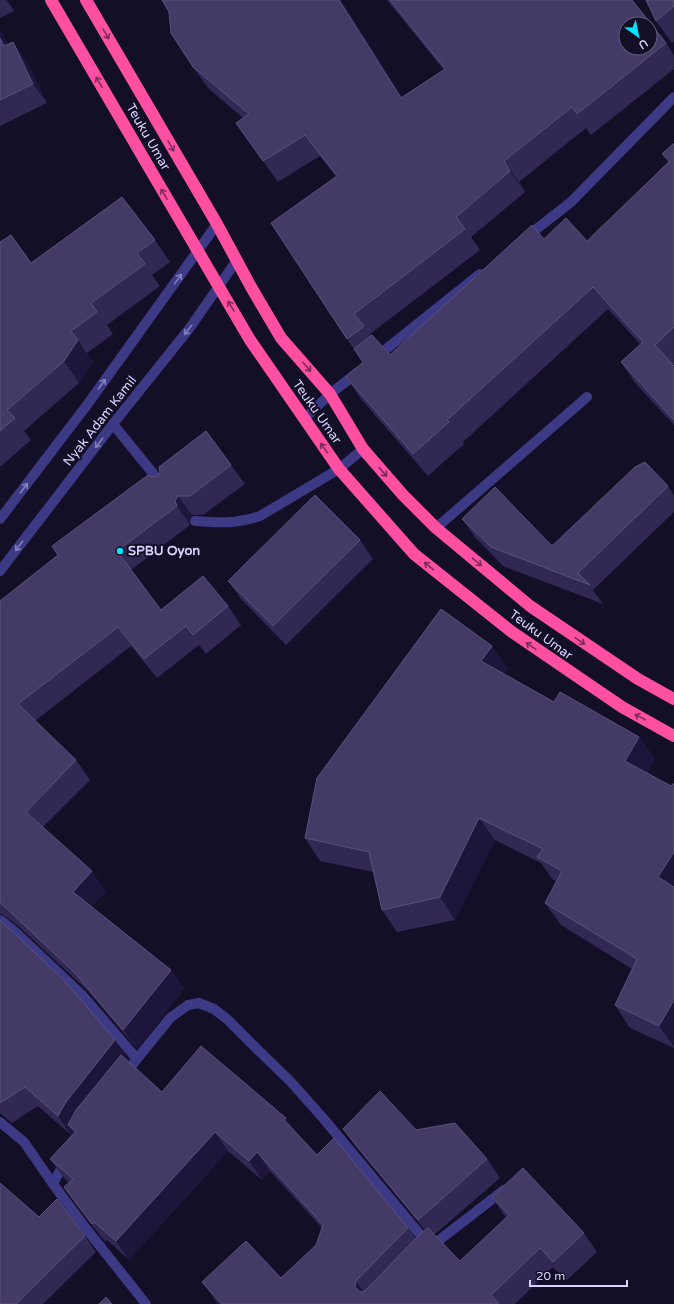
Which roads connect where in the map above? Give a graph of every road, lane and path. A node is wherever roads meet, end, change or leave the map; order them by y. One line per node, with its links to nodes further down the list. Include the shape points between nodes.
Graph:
1 (51, 0): 6 (highway, Teuku Umar, one-way to 1)
2 (86, 0): 4 (highway, Teuku Umar, one-way to 4)
3 (674, 97): 5 (street, via 571,202)
4 (217, 224): 6 (street); 7 (highway, Teuku Umar)
5 (515, 246)
6 (198, 252): 9 (highway, Teuku Umar); 17 (street, one-way to 6)
7 (237, 260): 9 (street, Nyak Adam Kamil); 10 (highway, Teuku Umar, one-way to 10, via 281,338)
8 (490, 266): 10 (street)
9 (220, 287): 12 (highway, Teuku Umar, one-way to 9, via 250,340); 13 (street, Nyak Adam Kamil, one-way to 13)
10 (330, 394): 12 (street); 14 (highway, Teuku Umar)
11 (587, 397): 19 (street)
12 (304, 419): 15 (highway, Teuku Umar, one-way to 12)
13 (113, 424): 16 (street); 20 (street, Nyak Adam Kamil, one-way to 20)
14 (363, 448): 15 (street); 19 (highway, Teuku Umar, one-way to 19, via 403,495)
15 (339, 469): 18 (street, via 260,516 222,523); 22 (highway, Teuku Umar, one-way to 15, via 622,707 512,632 414,554)
16 (167, 490)
17 (0, 519)
18 (195, 521)
19 (436, 528): 21 (highway, Teuku Umar, one-way to 21, via 530,606 638,680)
20 (0, 571)
21 (674, 699)
22 (674, 736)
23 (0, 920): 24 (street, via 83,996)
24 (137, 1059): 25 (street); 30 (street, via 170,1018 188,1005 199,1003 214,1009 290,1081)
25 (118, 1083)
26 (0, 1122): 28 (street, via 24,1142)
27 (70, 1151): 28 (street)
28 (53, 1184): 32 (street)
29 (504, 1190): 30 (street)
30 (430, 1247): 31 (street)
31 (420, 1257)
32 (146, 1304)

